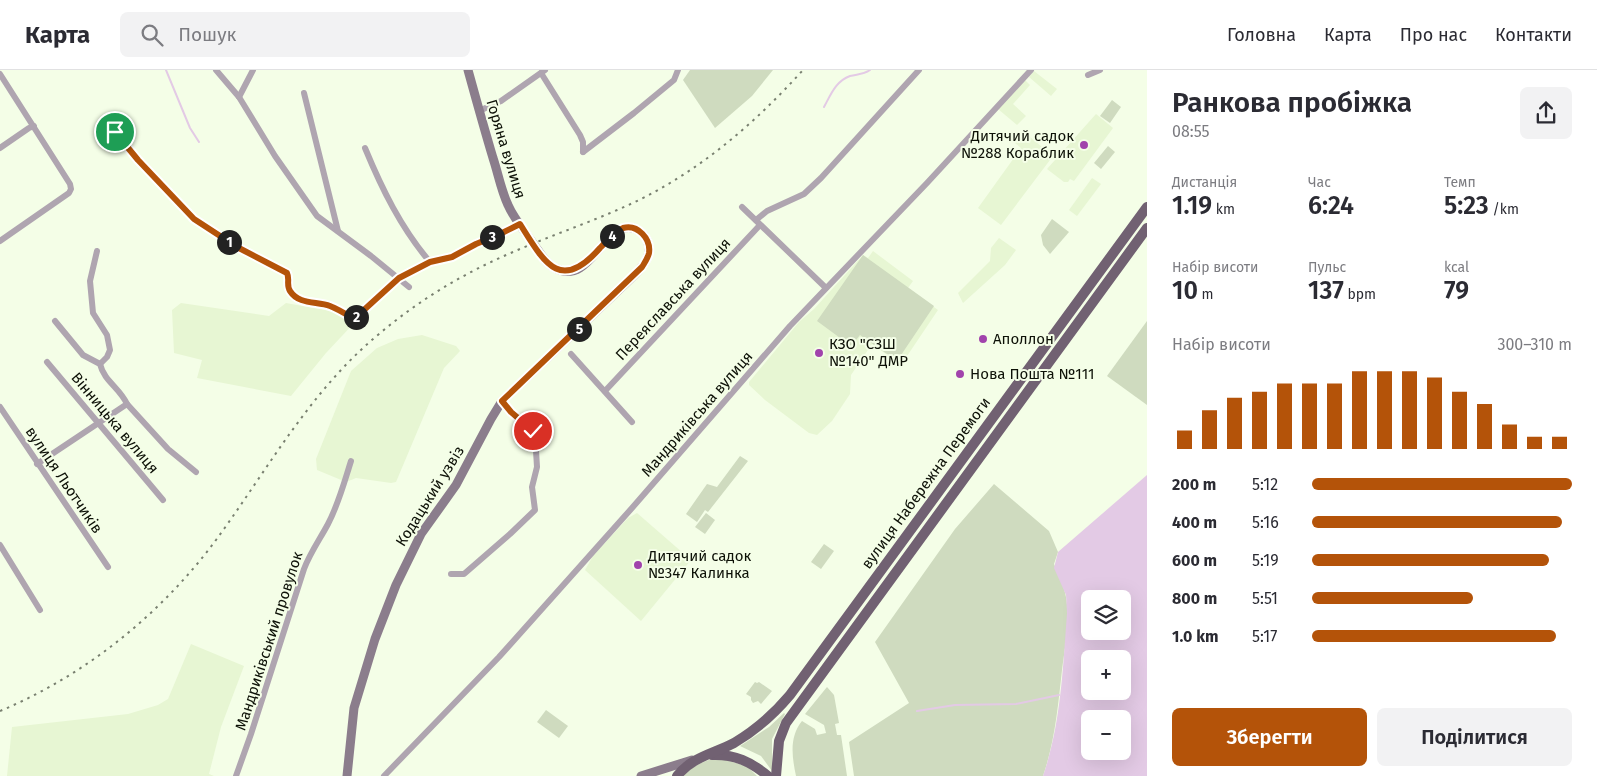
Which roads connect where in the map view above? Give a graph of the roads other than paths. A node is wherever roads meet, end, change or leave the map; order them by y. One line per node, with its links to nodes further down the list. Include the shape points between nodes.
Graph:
1 (216, 70): 14 (street)
2 (253, 70): 14 (street)
3 (468, 70): 15 (street, Горяна вулиця)
4 (678, 70): 8 (street, via 674,80 582,152 580,135)
5 (919, 70): 22 (street, Переяславська вулиця, via 821,178 804,194 767,211)
6 (1031, 70): 32 (street, Мандриківська вулиця)
7 (1100, 70): 10 (street)
8 (543, 71): 15 (street, via 501,101)
9 (0, 74): 11 (street)
10 (1088, 75)
11 (8, 85): 12 (street); 16 (street)
12 (0, 90)
13 (304, 93): 25 (street)
14 (239, 97): 25 (street, via 307,204)
15 (479, 111): 23 (street, Горяна вулиця, via 508,204)
16 (34, 126): 18 (street); 27 (street, via 71,189)
17 (115, 132): 30 (street, via 194,219 237,247 287,273 288,289 306,302 327,305 354,319)
18 (0, 148)
19 (366, 148): 29 (street, via 404,229)
20 (742, 207): 22 (street)
21 (1147, 207): 39 (main road, вулиця Набережна Перемоги)
22 (758, 222): 32 (street); 37 (street, Переяславська вулиця)
23 (520, 224): 26 (street, Горяна вулиця); 29 (street, via 452,257)
24 (1147, 228): 42 (main road, вулиця Набережна Перемоги)
25 (338, 231): 30 (street)
26 (525, 232): 38 (street, Кодацький узвіз, via 550,265 559,270 576,269 590,260 616,232 628,228 640,231 649,248 642,267)
27 (0, 242)
28 (97, 251): 36 (street, via 90,281 93,313 106,334 110,350)
29 (430, 262): 30 (street)
30 (399, 278): 31 (street)
31 (409, 287)
32 (826, 288): 59 (street, Мандриківська вулиця, via 499,657)
33 (55, 322): 36 (street, via 83,355)
34 (570, 354): 37 (street)
35 (47, 362): 44 (street, Вінницька вулиця)
36 (100, 364): 40 (street, via 102,373)
37 (604, 391): 43 (street)
38 (502, 401): 51 (street, via 535,434 537,467 532,487 535,510 464,574); 58 (street, Кодацький узвіз, via 456,485 421,534 396,585 354,708)
39 (1004, 402): 42 (main road); 54 (main road, вулиця Набережна Перемоги, via 785,701 751,732)
40 (128, 404): 44 (street); 47 (street, via 168,449)
41 (0, 407): 46 (street, вулиця Льотчиків)
42 (1014, 410): 53 (main road, вулиця Набережна Перемоги, via 786,723)
43 (632, 422)
44 (98, 423): 46 (street); 48 (street, Вінницька вулиця)
45 (351, 461): 57 (street, Мандриківський провулок, via 340,498 304,569)
46 (37, 464): 50 (street, вулиця Льотчиків)
47 (196, 472)
48 (163, 500)
49 (0, 545): 52 (street)
50 (108, 567)
51 (451, 574)
52 (40, 610)
53 (778, 750): 64 (main road, вулиця Набережна Перемоги); 65 (main road, вулиця Набережна Перемоги)
54 (709, 755): 55 (main road, вулиця Набережна Перемоги); 56 (main road, вулиця Набережна Перемоги, via 733,756)
55 (695, 759): 60 (street); 61 (main road, вулиця Набережна Перемоги)
56 (755, 766): 62 (main road, вулиця Набережна Перемоги); 63 (main road, вулиця Набережна Перемоги)
57 (236, 776)
58 (347, 776)
59 (384, 776)
60 (641, 776)
61 (677, 776)
62 (764, 776)
63 (768, 776)
64 (776, 776)
65 (783, 776)

